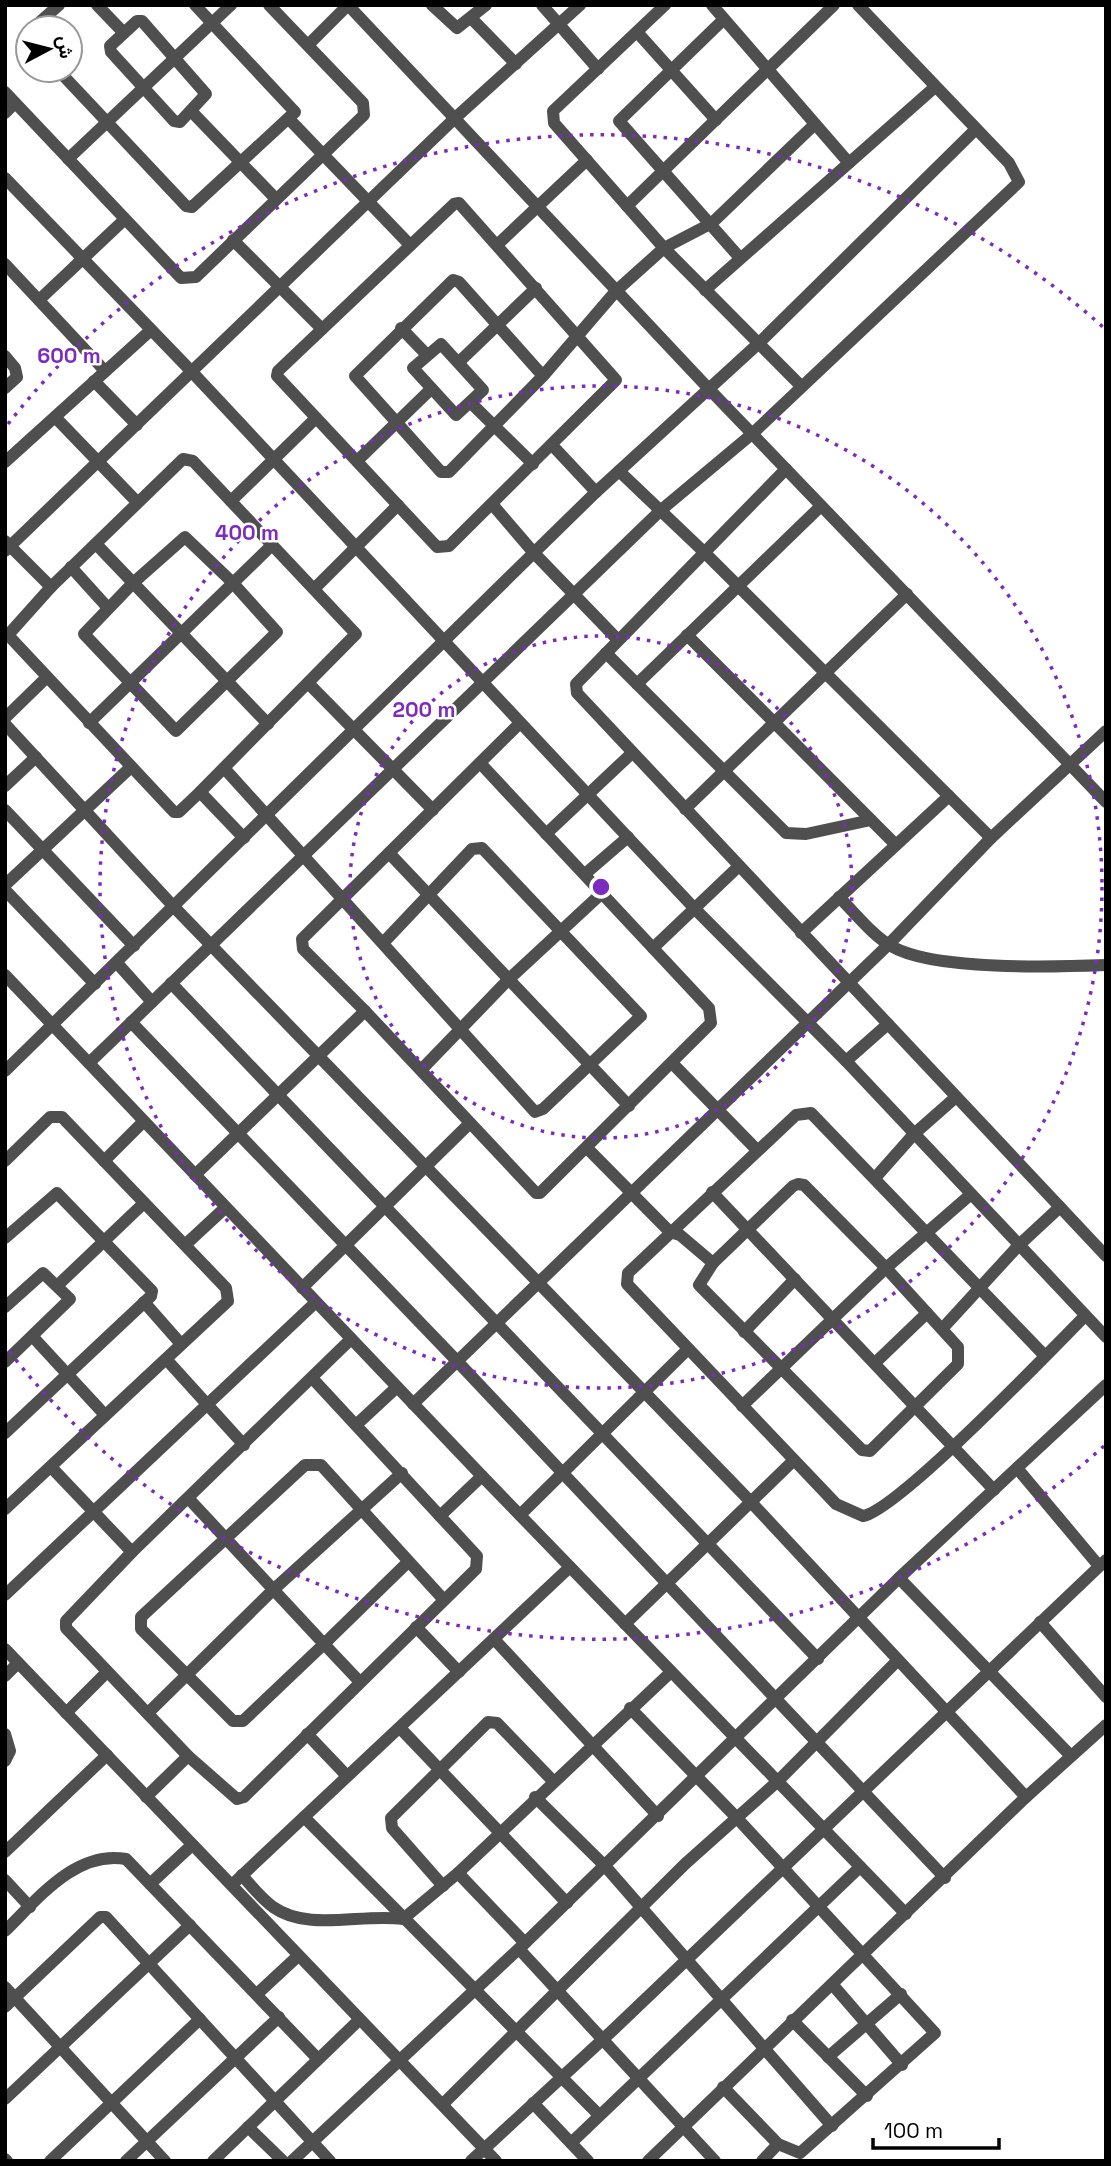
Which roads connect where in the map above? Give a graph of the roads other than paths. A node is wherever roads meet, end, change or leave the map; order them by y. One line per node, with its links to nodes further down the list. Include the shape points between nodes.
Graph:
1 (97, 5): 19 (street)
2 (195, 5): 16 (street)
3 (231, 5): 16 (street)
4 (269, 5): 20 (street)
5 (348, 5): 20 (street); 34 (street)
6 (432, 5): 14 (street, via 453,27 461,27)
7 (485, 5): 14 (street)
8 (542, 5): 17 (street)
9 (580, 5): 17 (street)
10 (665, 5): 18 (street)
11 (712, 5): 15 (street)
12 (834, 5): 25 (street)
13 (858, 5): 27 (street)
14 (471, 18): 22 (street)
15 (724, 19): 24 (street); 25 (street)
16 (212, 23): 21 (street); 33 (street, via 294,109)
17 (559, 25): 22 (street); 23 (street)
18 (637, 32): 23 (street); 24 (street)
19 (124, 33): 21 (street, via 142,21); 28 (street, via 109,49)
20 (308, 45): 39 (street, via 365,108 364,115)
21 (176, 57): 28 (street); 31 (street, via 206,94)
22 (516, 64): 34 (street)
23 (598, 69): 41 (street, via 552,117)
24 (670, 70): 35 (street); 44 (street, via 619,121)
25 (769, 70): 35 (street); 37 (street)
26 (71, 84): 36 (street)
27 (936, 87): 38 (street); 42 (street)
28 (143, 88): 31 (street, via 176,123); 36 (street)
29 (5, 92): 30 (street)
30 (15, 103): 32 (street); 40 (street)
31 (191, 111): 43 (street)
32 (5, 113)
33 (289, 119): 39 (street); 43 (street)
34 (454, 119): 47 (street); 48 (street)
35 (716, 120): 44 (street)
36 (107, 123): 40 (street); 43 (street, via 189,208)
37 (815, 124): 42 (street); 51 (street)
38 (976, 129): 69 (street); 77 (street, via 1009,163 1019,182)
39 (323, 154): 46 (street); 47 (street)
40 (68, 159): 50 (street)
41 (587, 160): 48 (street); 49 (street)
42 (849, 163): 56 (street)
43 (240, 164): 46 (street)
44 (662, 172): 49 (street); 51 (street)
45 (5, 178): 57 (street)
46 (276, 199): 52 (street)
47 (369, 201): 53 (street); 59 (street)
48 (536, 205): 54 (street); 62 (street)
49 (627, 205): 55 (street)
50 (124, 220): 52 (street, via 181,278 196,277); 57 (street)
51 (712, 223): 55 (street); 56 (street)
52 (233, 240): 59 (street)
53 (410, 245): 54 (street, via 459,203); 66 (street)
54 (497, 245): 60 (street)
55 (664, 248): 61 (street); 62 (street)
56 (740, 258): 61 (street)
57 (83, 260): 63 (street); 67 (street)
58 (5, 264): 63 (street)
59 (280, 287): 66 (street); 74 (street)
60 (536, 288): 64 (street); 68 (street)
61 (705, 290): 69 (street)
62 (616, 291): 68 (street); 80 (street)
63 (39, 300): 73 (street)
64 (498, 324): 65 (street, via 453,280); 72 (street); 75 (street)
65 (401, 328): 70 (street); 84 (street, via 355,376)
66 (322, 329): 83 (street, via 278,371)
67 (151, 330): 73 (street); 74 (street)
68 (578, 337): 75 (street); 88 (street, via 615,377 615,383)
69 (759, 343): 77 (street); 80 (street)
70 (426, 355): 72 (street, via 441,344); 79 (street, via 413,368)
71 (5, 356): 78 (street, via 17,371)
72 (459, 362): 81 (street, via 483,388)
73 (106, 371): 76 (street)
74 (192, 372): 85 (street); 90 (street)
75 (543, 376): 86 (street)
76 (94, 381): 82 (street); 85 (street)
77 (801, 386): 87 (street)
78 (5, 388)
79 (430, 389): 81 (street, via 455,415); 84 (street)
80 (709, 389): 87 (street); 95 (street)
81 (471, 403): 86 (street)
82 (55, 416): 89 (street); 92 (street)
83 (316, 418): 90 (street); 91 (street)
84 (396, 423): 86 (street, via 445,473); 91 (street)
85 (137, 425): 92 (street)
86 (494, 426): 93 (street)
87 (752, 434): 94 (street); 102 (street)
88 (552, 445): 93 (street); 96 (street)
89 (7, 456)
90 (273, 459): 97 (street); 106 (street)
91 (357, 461): 100 (street)
92 (97, 462): 98 (street); 105 (street)
93 (533, 464): 99 (street)
94 (786, 468): 101 (street); 107 (street)
95 (619, 471): 96 (street); 102 (street)
96 (596, 492): 108 (street)
97 (231, 501): 98 (street, via 188,459); 104 (street)
98 (137, 502): 103 (street)
99 (492, 504): 100 (street, via 443,548); 108 (street)
100 (398, 505): 106 (street)
101 (821, 506): 112 (street); 115 (street)
102 (661, 510): 107 (street); 116 (street)
103 (96, 544): 109 (street); 111 (street)
104 (272, 545): 110 (street); 114 (street)
105 (7, 546): 113 (street)
106 (355, 548): 114 (street); 121 (street)
107 (704, 552): 112 (street); 120 (street)
108 (534, 553): 116 (street); 121 (street)
109 (71, 567): 113 (street); 117 (street)
110 (232, 582): 111 (street, via 185,537); 118 (street); 125 (street, via 277,632)
111 (133, 583): 117 (street); 118 (street)
112 (738, 586): 119 (street); 123 (street)
113 (51, 587): 124 (street, via 8,635)
114 (314, 589): 127 (street, via 356,635)
115 (907, 594): 123 (street); 141 (street)
116 (574, 595): 120 (street); 128 (street)
117 (108, 608): 126 (street, via 85,636)
118 (181, 632): 125 (street); 126 (street)
119 (687, 635): 129 (street); 131 (street)
120 (618, 640): 122 (street)
121 (443, 643): 128 (street); 136 (street)
122 (606, 653): 129 (street); 138 (street, via 575,688)
123 (826, 674): 131 (street); 149 (street)
124 (46, 678): 130 (street); 132 (street)
125 (228, 681): 126 (street, via 176,731); 135 (street)
126 (128, 683): 132 (street)
127 (309, 684): 135 (street); 136 (street)
128 (483, 684): 133 (street); 144 (street)
129 (637, 684): 145 (street)
130 (5, 718)
131 (776, 722): 145 (street); 156 (street)
132 (89, 723): 142 (street)
133 (520, 723): 140 (street); 148 (street)
134 (5, 724): 139 (street)
135 (268, 724): 143 (street)
136 (354, 730): 144 (street); 155 (street)
137 (1106, 731): 141 (street)
138 (632, 753): 148 (street); 152 (street)
139 (36, 757): 146 (street); 151 (street)
140 (480, 763): 154 (street); 157 (street)
141 (1070, 765): 150 (street); 160 (street)
142 (131, 767): 147 (street, via 174,812); 151 (street)
143 (224, 768): 147 (street); 155 (street)
144 (394, 769): 154 (street); 164 (street)
145 (724, 771): 152 (street); 156 (street, via 786,832 806,834)
146 (5, 786)
147 (200, 792): 158 (street)
148 (587, 794): 157 (street); 159 (street)
149 (949, 796): 160 (street); 161 (street)
150 (1106, 802)
151 (84, 808): 162 (street); 172 (street)
152 (685, 809): 165 (street)
153 (5, 810): 162 (street)
154 (433, 810): 163 (street)
155 (268, 817): 158 (street); 164 (street)
156 (871, 820): 161 (street)
157 (546, 834): 166 (street)
158 (244, 838): 172 (street)
159 (628, 838): 166 (street); 173 (street)
160 (991, 838): 178 (street)
161 (896, 845): 170 (street)
162 (42, 849): 167 (street); 179 (street)
163 (388, 853): 169 (street); 171 (street)
164 (303, 855): 171 (street); 177 (street)
165 (739, 866): 173 (street); 175 (street)
166 (584, 874): 168 (street)
167 (5, 888): 187 (street)
168 (602, 893): 174 (street); 180 (street)
169 (428, 894): 174 (street, via 472,849 482,848); 176 (street); 184 (street)
170 (839, 897): 175 (street); 178 (street)
171 (342, 899): 176 (street); 189 (street, via 305,934 303,949)
172 (174, 907): 177 (street); 179 (street)
173 (695, 909): 180 (street); 191 (street)
174 (562, 929): 184 (street); 199 (street, via 642,1016)
175 (801, 933): 185 (street)
176 (383, 943): 194 (street)
177 (211, 944): 186 (street); 195 (street)
178 (888, 945): 182 (street, via 934,960 1053,967); 185 (street)
179 (134, 946): 181 (street)
180 (653, 947): 198 (street, via 711,1014 711,1023)
181 (117, 963): 187 (street); 188 (street)
182 (1106, 965)
183 (5, 975): 192 (street)
184 (509, 979): 194 (street); 199 (street)
185 (848, 982): 191 (street); 193 (street)
186 (171, 984): 188 (street); 202 (street)
187 (95, 985): 192 (street)
188 (152, 1002): 190 (street)
189 (365, 1011): 195 (street); 200 (street)
190 (131, 1022): 197 (street); 208 (street)
191 (806, 1022): 196 (street); 205 (street)
192 (53, 1024): 197 (street); 201 (street)
193 (888, 1024): 196 (street); 203 (street)
194 (459, 1028): 199 (street, via 535,1112); 200 (street)
195 (318, 1054): 202 (street); 214 (street)
196 (846, 1061): 209 (street)
197 (89, 1063): 206 (street)
198 (672, 1063): 204 (street); 205 (street)
199 (591, 1065): 204 (street)
200 (421, 1070): 207 (street)
201 (5, 1071)
202 (277, 1094): 208 (street); 221 (street)
203 (956, 1097): 209 (street); 222 (street)
204 (629, 1105): 210 (street)
205 (717, 1109): 211 (street); 217 (street)
206 (143, 1122): 213 (street); 215 (street)
207 (470, 1123): 210 (street, via 536,1193 544,1191); 214 (street)
208 (238, 1132): 215 (street); 229 (street)
209 (914, 1135): 216 (street); 219 (street)
210 (587, 1148): 217 (street)
211 (757, 1150): 216 (street, via 796,1115 811,1113); 218 (street)
212 (5, 1161): 213 (street, via 55,1115)
213 (104, 1161): 220 (street)
214 (426, 1166): 221 (street); 236 (street)
215 (195, 1175): 223 (street)
216 (875, 1178): 226 (street)
217 (631, 1192): 225 (street); 236 (street)
218 (712, 1192): 224 (street); 225 (street)
219 (970, 1195): 226 (street); 231 (street)
220 (145, 1203): 228 (street); 230 (street)
221 (384, 1206): 229 (street); 246 (street)
222 (1060, 1207): 231 (street); 232 (street)
223 (225, 1208): 230 (street); 238 (street)
224 (748, 1229): 233 (street); 234 (street, via 793,1186 804,1185); 235 (street)
225 (670, 1232): 233 (street); 253 (street, via 626,1279)
226 (928, 1233): 234 (street); 239 (street)
227 (5, 1238): 228 (street, via 57,1193)
228 (107, 1241): 237 (street); 240 (street, via 150,1287)
229 (345, 1244): 238 (street); 256 (street)
230 (185, 1245): 252 (street, via 228,1294 228,1301)
231 (1019, 1245): 239 (street); 244 (street)
232 (1106, 1256)
233 (713, 1264): 248 (street, via 699,1285)
234 (886, 1268): 243 (street); 245 (street)
235 (795, 1279): 245 (street); 248 (street)
236 (537, 1283): 246 (street); 264 (street)
237 (58, 1285): 242 (street, via 43,1273); 249 (street, via 69,1302)
238 (302, 1288): 241 (street)
239 (979, 1289): 247 (street); 254 (street)
240 (144, 1302): 252 (street); 260 (street)
241 (316, 1302): 251 (street); 266 (street)
242 (5, 1307)
243 (927, 1313): 247 (street); 258 (street)
244 (1085, 1315): 250 (street); 254 (street)
245 (834, 1318): 258 (street); 259 (street)
246 (494, 1323): 256 (street); 272 (street)
247 (942, 1329): 265 (street, via 958,1347 958,1364)
248 (744, 1332): 259 (street)
249 (33, 1337): 257 (street); 260 (street)
250 (1106, 1337)
251 (351, 1339): 261 (street); 263 (street)
252 (181, 1344): 255 (street)
253 (688, 1349): 264 (street); 268 (street)
254 (1045, 1356): 273 (street)
255 (166, 1359): 266 (street); 269 (street)
256 (457, 1360): 267 (street); 278 (street)
257 (5, 1362)
258 (875, 1363): 265 (street)
259 (781, 1369): 265 (street, via 862,1450 878,1446); 268 (street)
260 (67, 1374): 269 (street); 271 (street)
261 (313, 1379): 270 (street); 274 (street)
262 (1106, 1385): 277 (street)
263 (397, 1387): 267 (street); 270 (street)
264 (642, 1393): 272 (street); 283 (street)
265 (915, 1403): 273 (street)
266 (206, 1404): 274 (street); 286 (street)
267 (413, 1404): 280 (street)
268 (742, 1406): 275 (street)
269 (106, 1415): 276 (street)
270 (356, 1425): 279 (street)
271 (5, 1433)
272 (602, 1433): 278 (street); 290 (street)
273 (953, 1444): 275 (street, via 894,1499 863,1516 841,1508); 281 (street)
274 (244, 1445): 282 (street)
275 (793, 1461): 283 (street)
276 (51, 1467): 284 (street); 286 (street)
277 (1017, 1468): 281 (street); 293 (street)
278 (563, 1472): 287 (street); 296 (street)
279 (402, 1473): 285 (street); 288 (street)
280 (482, 1476): 287 (street); 288 (street)
281 (994, 1490): 295 (street)
282 (189, 1499): 289 (street); 291 (street)
283 (750, 1501): 290 (street); 300 (street)
284 (5, 1509)
285 (361, 1509): 289 (street, via 321,1465 313,1463 305,1465); 292 (street); 297 (street)
286 (92, 1512): 291 (street); 298 (street)
287 (520, 1515): 294 (street)
288 (440, 1516): 299 (street, via 479,1563)
289 (225, 1538): 297 (street); 314 (street, via 141,1617 141,1629)
290 (708, 1544): 296 (street); 307 (street)
291 (132, 1552): 311 (street, via 66,1621 66,1628)
292 (408, 1562): 299 (street); 305 (street)
293 (1102, 1563): 301 (street)
294 (570, 1567): 302 (street); 304 (street)
295 (900, 1578): 300 (street); 310 (street)
296 (668, 1583): 302 (street); 318 (street)
297 (273, 1590): 305 (street); 314 (street)
298 (5, 1595)
299 (444, 1600): 303 (street)
300 (859, 1618): 307 (street); 308 (street)
301 (1040, 1622): 310 (street); 317 (street)
302 (625, 1624): 313 (street)
303 (416, 1627): 312 (street); 316 (street)
304 (494, 1639): 312 (street); 329 (street)
305 (324, 1644): 314 (street, via 243,1721 237,1722); 316 (street)
306 (5, 1649): 309 (street)
307 (818, 1659): 318 (street)
308 (898, 1660): 320 (street); 328 (street)
309 (18, 1663): 315 (street); 321 (street)
310 (989, 1671): 320 (street); 331 (street)
311 (107, 1672): 321 (street); 322 (street)
312 (459, 1672): 324 (street)
313 (671, 1672): 319 (street); 327 (street)
314 (186, 1674): 322 (street)
315 (5, 1676)
316 (359, 1681): 326 (street)
317 (1106, 1697)
318 (778, 1698): 327 (street); 328 (street)
319 (631, 1708): 329 (street); 336 (street)
320 (945, 1711): 339 (street); 342 (street)
321 (66, 1713): 330 (street)
322 (148, 1713): 332 (street)
323 (1106, 1725): 331 (street)
324 (400, 1728): 334 (street); 335 (street)
325 (5, 1734): 333 (street, via 10,1751)
326 (307, 1734): 332 (street, via 241,1798 233,1798); 335 (street)
327 (737, 1739): 336 (street); 338 (street)
328 (818, 1741): 338 (street); 339 (street)
329 (594, 1745): 337 (street); 343 (street)
330 (107, 1755): 340 (street); 349 (street)
331 (1071, 1755): 342 (street)
332 (188, 1756): 340 (street)
333 (5, 1762)
334 (439, 1770): 337 (street, via 491,1721); 347 (street); 359 (street, via 390,1822)
335 (347, 1776): 344 (street)
336 (696, 1777): 343 (street); 345 (street)
337 (553, 1781): 341 (street)
338 (778, 1781): 345 (street); 346 (street)
339 (864, 1790): 346 (street); 355 (street)
340 (146, 1797): 348 (street)
341 (536, 1797): 347 (street); 350 (street)
342 (1026, 1797): 355 (street)
343 (658, 1816): 350 (street)
344 (304, 1817): 354 (street); 365 (street)
345 (736, 1817): 351 (street); 363 (street)
346 (822, 1828): 351 (street); 352 (street)
347 (498, 1834): 353 (street); 360 (street)
348 (192, 1845): 357 (street); 358 (street)
349 (5, 1852)
350 (605, 1866): 360 (street); 363 (street)
351 (782, 1866): 361 (street); 371 (street)
352 (860, 1867): 361 (street); 364 (street)
353 (458, 1873): 359 (street); 368 (street)
354 (242, 1875): 358 (street); 365 (street, via 273,1907 289,1915)
355 (945, 1878): 364 (street)
356 (5, 1880): 362 (street)
357 (150, 1884): 362 (street, via 126,1859 115,1858 68,1871); 366 (street)
358 (230, 1886): 370 (street)
359 (443, 1886): 365 (street)
360 (567, 1903): 368 (street)
361 (818, 1904): 369 (street); 379 (street)
362 (30, 1907): 367 (street)
363 (641, 1907): 371 (street); 375 (street)
364 (906, 1914): 369 (street)
365 (403, 1919): 376 (street)
366 (190, 1925): 372 (street); 377 (street)
367 (5, 1931)
368 (522, 1946): 375 (street); 376 (street)
369 (863, 1953): 373 (street); 378 (street)
370 (298, 1956): 377 (street); 383 (street)
371 (687, 1958): 379 (street); 387 (street)
372 (150, 1965): 380 (street, via 103,1916); 382 (street); 388 (street)
373 (832, 1984): 384 (street); 385 (street)
374 (5, 1987): 380 (street)
375 (556, 1989): 386 (street); 387 (street)
376 (474, 1991): 386 (street); 393 (street)
377 (257, 1994): 381 (street)
378 (901, 1994): 385 (street); 394 (street, via 935,2033)
379 (720, 1997): 389 (street); 395 (street)
380 (10, 2002): 388 (street)
381 (279, 2017): 391 (street); 392 (street)
382 (200, 2019): 391 (street); 401 (street)
383 (359, 2020): 392 (street); 393 (street)
384 (793, 2020): 389 (street); 390 (street)
385 (867, 2024): 390 (street); 394 (street)
386 (514, 2032): 396 (street); 402 (street)
387 (603, 2039): 395 (street); 396 (street)
388 (61, 2046): 399 (street); 401 (street)
389 (762, 2049): 397 (street); 406 (street)
390 (828, 2057): 398 (street)
391 (235, 2059): 400 (street); 408 (street)
392 (318, 2059): 400 (street)
393 (401, 2061): 402 (street); 409 (street)
394 (902, 2066): 398 (street)
395 (638, 2076): 404 (street); 405 (street)
396 (560, 2078): 403 (street); 404 (street)
397 (723, 2087): 405 (street); 411 (street)
398 (867, 2096): 406 (street)
399 (5, 2099)
400 (275, 2101): 407 (street); 409 (street)
401 (113, 2103): 408 (street); 413 (street)
402 (444, 2103): 412 (street)
403 (533, 2103): 410 (street); 412 (street)
404 (599, 2115): 410 (street)
405 (683, 2126): 423 (street); 424 (street)
406 (832, 2126): 411 (street, via 800,2153)
407 (248, 2127): 416 (street); 417 (street)
408 (147, 2141): 414 (street); 415 (street)
409 (312, 2141): 418 (street); 419 (street)
410 (571, 2143): 422 (street)
411 (778, 2144): 425 (street)
412 (484, 2148): 420 (street); 421 (street)
413 (50, 2161)
414 (126, 2161)
415 (165, 2161)
416 (213, 2161)
417 (283, 2161)
418 (292, 2161)
419 (330, 2161)
420 (471, 2161)
421 (496, 2161)
422 (588, 2161)
423 (648, 2161)
424 (715, 2161)
425 (762, 2161)

